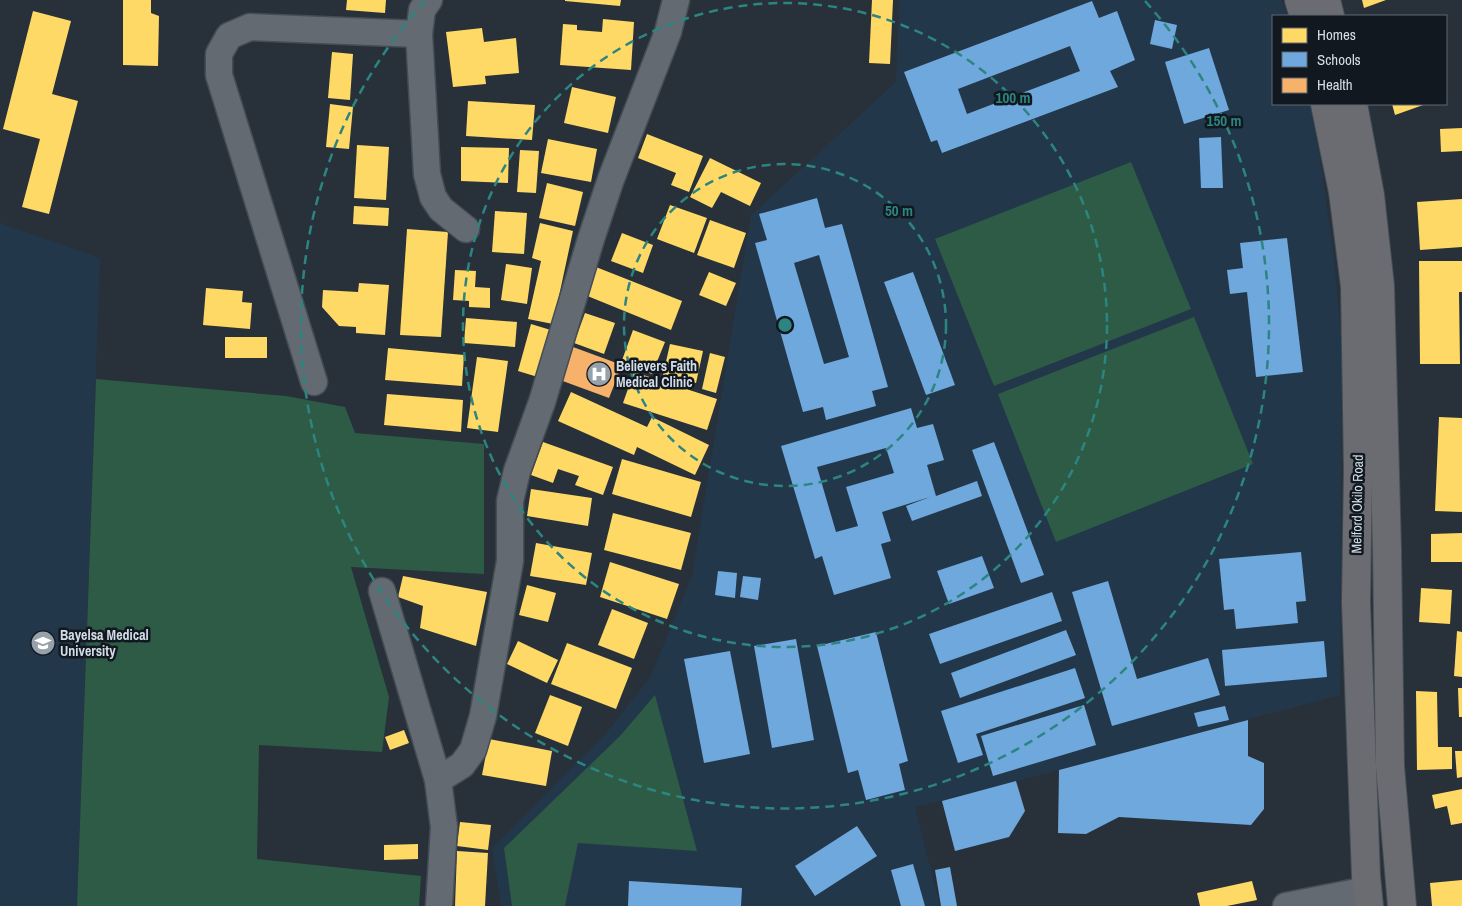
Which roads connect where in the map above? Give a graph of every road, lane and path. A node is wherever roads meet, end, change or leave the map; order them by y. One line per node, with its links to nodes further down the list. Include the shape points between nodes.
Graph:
1 (429, 0): 7 (street, via 422,10)
2 (676, 0): 13 (street, via 668,32 590,239 518,471 510,501 510,561 483,716 473,750 462,765)
3 (1299, 0): 5 (main road)
4 (1326, 0): 6 (main road)
5 (1304, 15)
6 (1330, 15)
7 (419, 34): 10 (street, via 427,174 433,197 441,209); 11 (street, via 250,27 229,36 219,54 219,75)
8 (1325, 105): 14 (main road, Melford Okilo Road, via 1343,192 1355,286 1356,603)
9 (1353, 105): 17 (main road, Melford Okilo Road, via 1370,195 1380,286 1390,766)
10 (466, 229)
11 (314, 382)
12 (382, 591): 13 (street)
13 (438, 780): 15 (street, via 444,827)
14 (1368, 898): 16 (street)
15 (439, 906)
16 (1286, 906)
17 (1402, 906)

